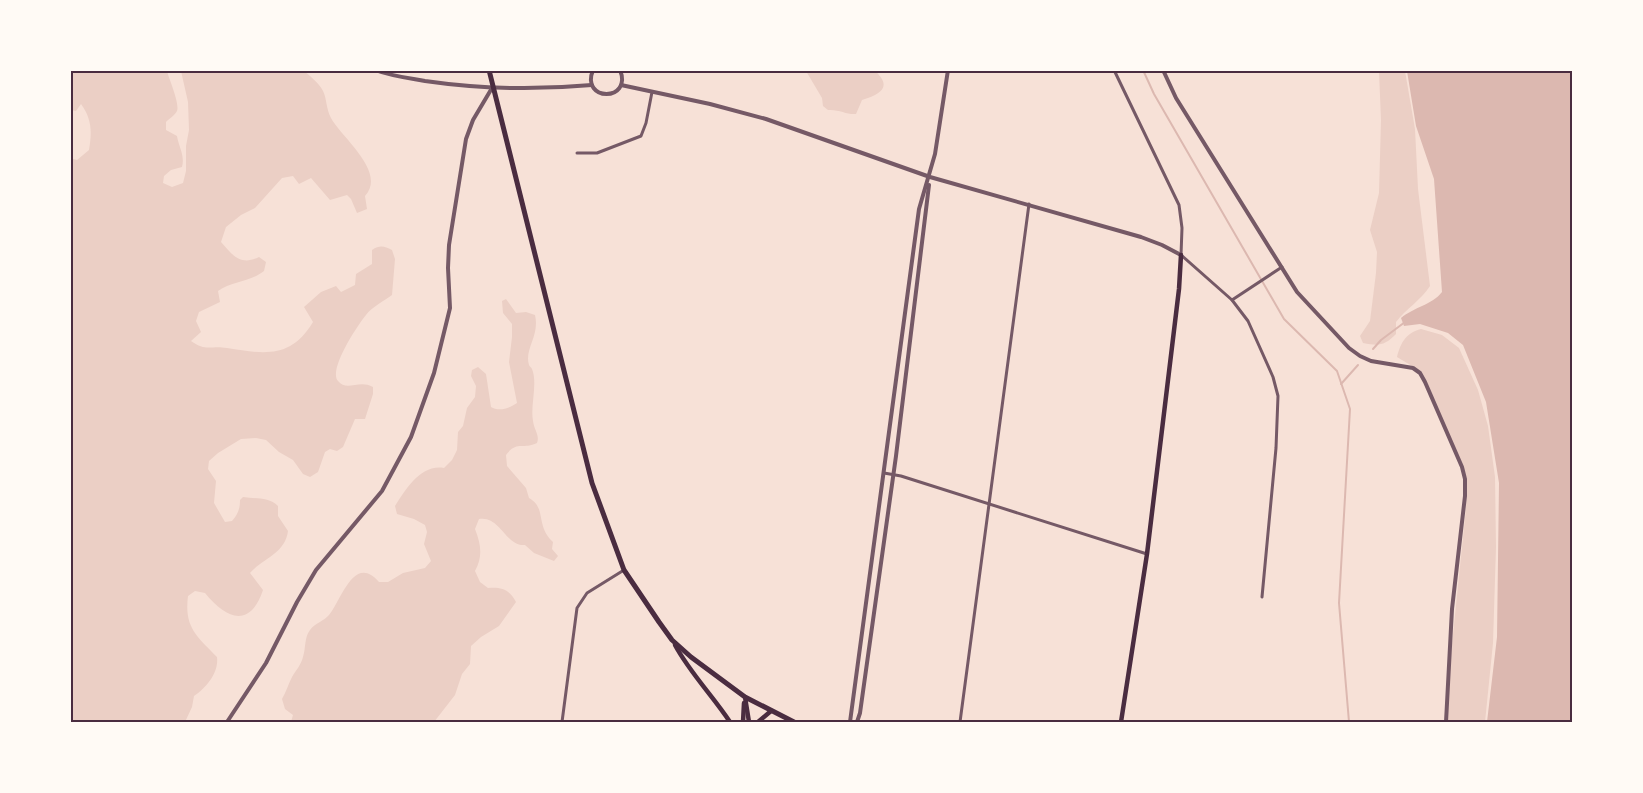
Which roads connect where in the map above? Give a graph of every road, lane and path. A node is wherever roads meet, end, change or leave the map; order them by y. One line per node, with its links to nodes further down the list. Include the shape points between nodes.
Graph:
1 (375, 70): 10 (street, via 459,86)
2 (489, 70): 10 (main road)
3 (593, 70): 9 (street)
4 (620, 70): 8 (street)
5 (948, 70): 13 (street)
6 (1114, 70): 15 (street, via 1179,205)
7 (1163, 70): 16 (street, via 1176,98)
8 (621, 85): 9 (street, via 607,95); 11 (street)
9 (592, 86): 10 (street)
10 (492, 88): 22 (main road, via 592,483); 27 (street, via 466,139 449,245 450,308 434,373 411,436 382,491 316,570 266,663)
11 (652, 92): 12 (street, via 641,136 597,153); 13 (street, via 766,119)
12 (577, 153)
13 (930, 177): 14 (street); 18 (street, via 919,209); 19 (street)
14 (1029, 204): 15 (street, via 1141,237); 20 (street)
15 (1181, 255): 17 (street); 21 (main road)
16 (1282, 267): 17 (street); 38 (street, via 1297,292 1349,348 1371,362 1413,368 1420,373 1462,467 1465,496 1452,609)
17 (1232, 300): 23 (street, via 1248,321 1274,377 1278,396)
18 (884, 473): 19 (street); 34 (street)
19 (893, 474): 20 (street); 35 (street)
20 (990, 504): 21 (street); 36 (street)
21 (1147, 554): 37 (main road)
22 (624, 570): 24 (main road); 28 (street, via 587,593 577,608)
23 (1262, 597)
24 (672, 640): 25 (main road); 29 (main road)
25 (745, 697): 26 (main road); 30 (main road); 31 (main road)
26 (771, 711): 32 (main road); 33 (main road)
27 (227, 723)
28 (562, 723)
29 (730, 723)
30 (742, 723)
31 (749, 723)
32 (758, 723)
33 (794, 723)
34 (850, 723)
35 (857, 723)
36 (960, 723)
37 (1121, 723)
38 (1446, 723)

